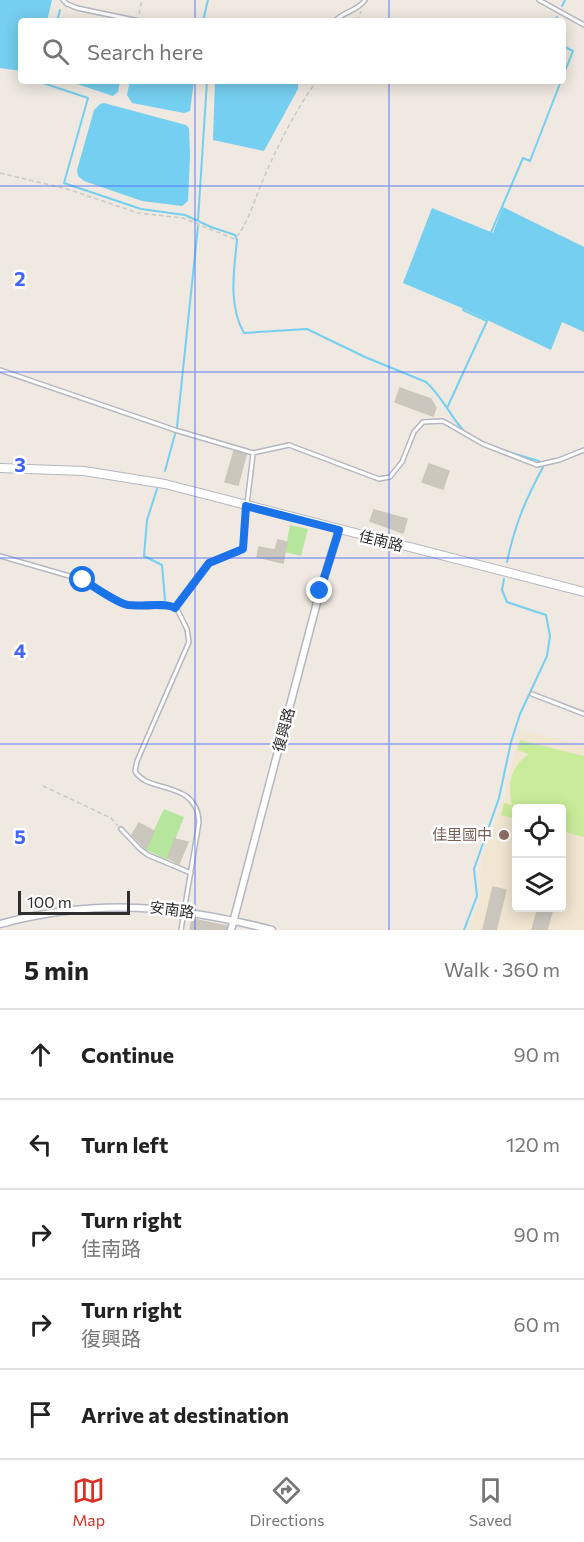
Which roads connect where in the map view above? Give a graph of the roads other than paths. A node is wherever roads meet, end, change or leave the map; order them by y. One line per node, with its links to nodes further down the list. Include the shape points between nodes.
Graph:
1 (63, 0): 4 (lane, via 77,8)
2 (365, 0): 5 (lane)
3 (539, 0): 6 (lane)
4 (124, 18)
5 (338, 18)
6 (584, 25)
7 (0, 370): 9 (lane)
8 (584, 450): 9 (lane, via 537,465 483,444 443,420 423,422 414,432 402,462 390,477 379,479 289,445)
9 (253, 453): 11 (lane)
10 (0, 468): 11 (street, 佳南路, via 56,468 127,476)
11 (246, 506): 12 (street, 佳南路)
12 (339, 530): 14 (street, 佳南路); 20 (street, 復興路)
13 (0, 556): 18 (lane, via 83,580 125,604 162,604 178,611 188,629 189,642 135,771 142,778 193,801 199,809)
14 (584, 592)
15 (532, 694): 16 (lane)
16 (584, 714)
17 (121, 829): 18 (lane, via 148,855)
18 (191, 873): 19 (lane)
19 (186, 911): 20 (street, 安南路); 21 (street, 安南路, via 143,906 102,908); 22 (lane)
20 (234, 920): 23 (street, 復興路); 24 (street, 安南路)
21 (0, 924)
22 (182, 930)
23 (231, 930)
24 (272, 930)

